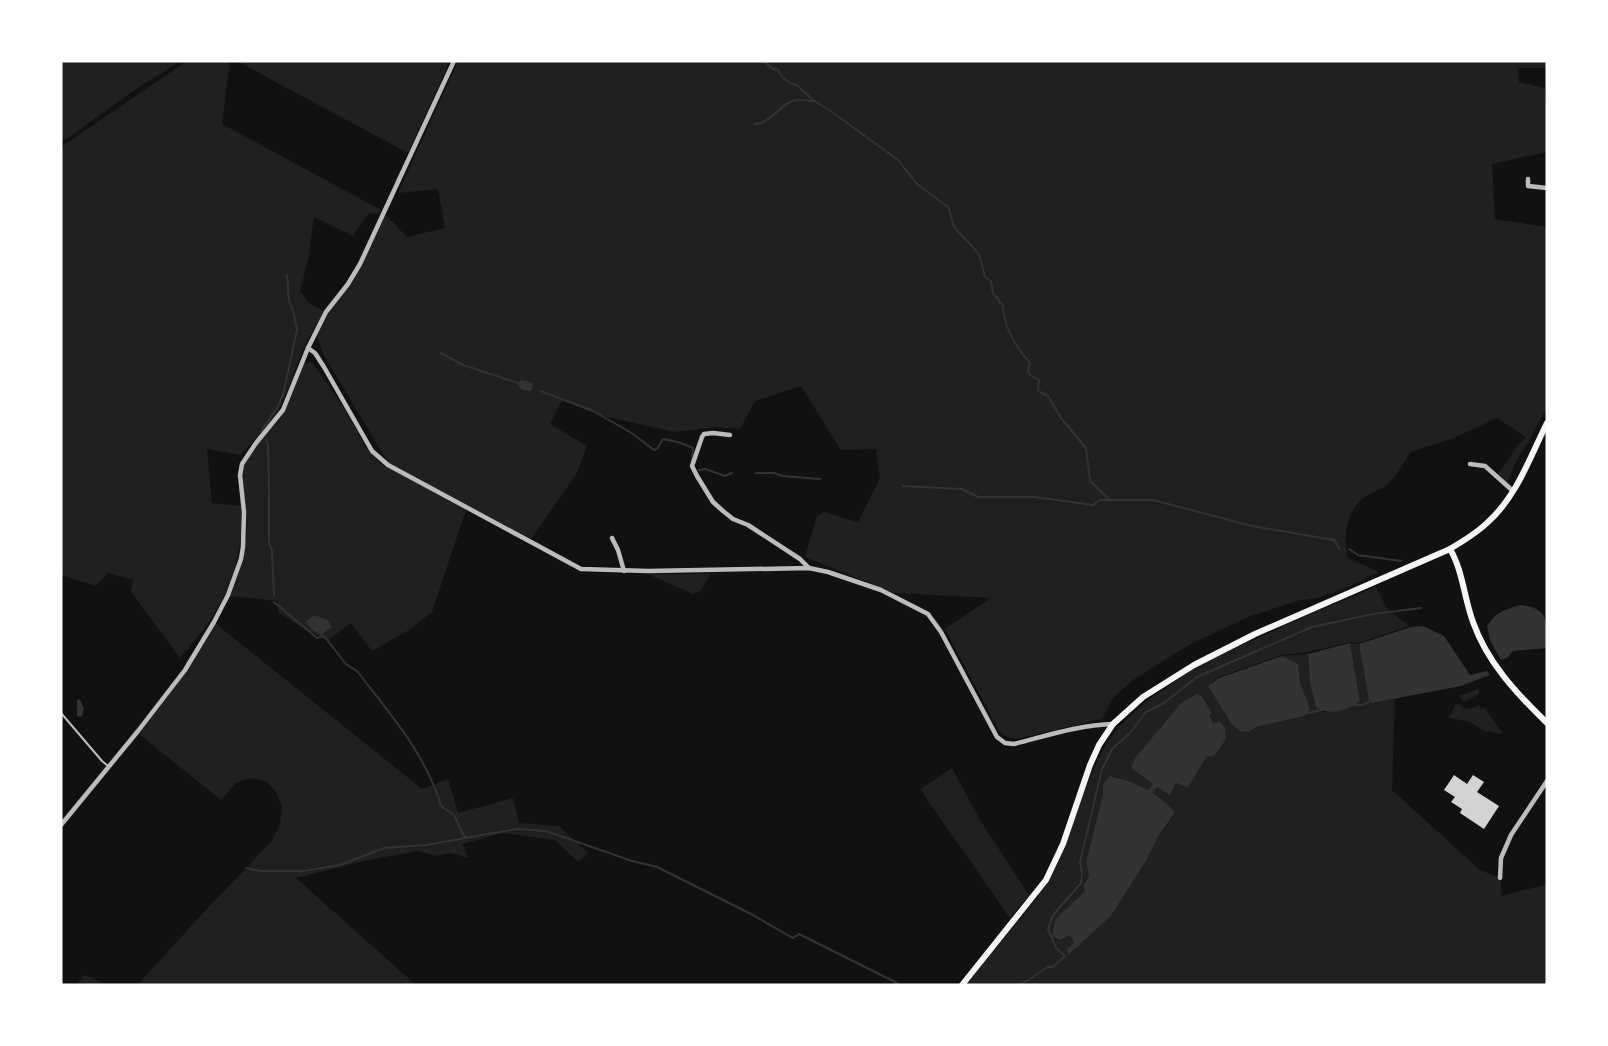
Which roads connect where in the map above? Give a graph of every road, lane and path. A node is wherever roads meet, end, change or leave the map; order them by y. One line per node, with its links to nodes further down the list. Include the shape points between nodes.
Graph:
1 (454, 61): 4 (street, via 360,264 326,312)
2 (1528, 179): 3 (street, via 1528,186)
3 (1547, 188)
4 (308, 348): 12 (street, via 324,367 372,451 388,465 581,569); 16 (street, via 283,410 240,469 243,547 228,595 185,670)
5 (1547, 423): 8 (main road)
6 (730, 434): 11 (street, via 704,434 692,466 696,476 723,511 800,559)
7 (1470, 464): 8 (street, via 1485,466)
8 (1513, 491): 10 (main road, via 1488,523)
9 (612, 538): 12 (street)
10 (1450, 549): 14 (main road, via 1482,643 1515,691); 15 (main road, via 1255,634 1194,665 1143,697)
11 (809, 568): 12 (street); 15 (street, via 881,590 928,614 941,632 997,737 1006,743)
12 (624, 571)
13 (61, 714): 16 (lane)
14 (1547, 723)
15 (1113, 724): 20 (main road, via 1090,765 1063,844 1046,880)
16 (109, 766): 18 (street)
17 (1547, 781): 19 (street, via 1511,835 1501,858)
18 (61, 825)
19 (1500, 878)
20 (962, 985)

